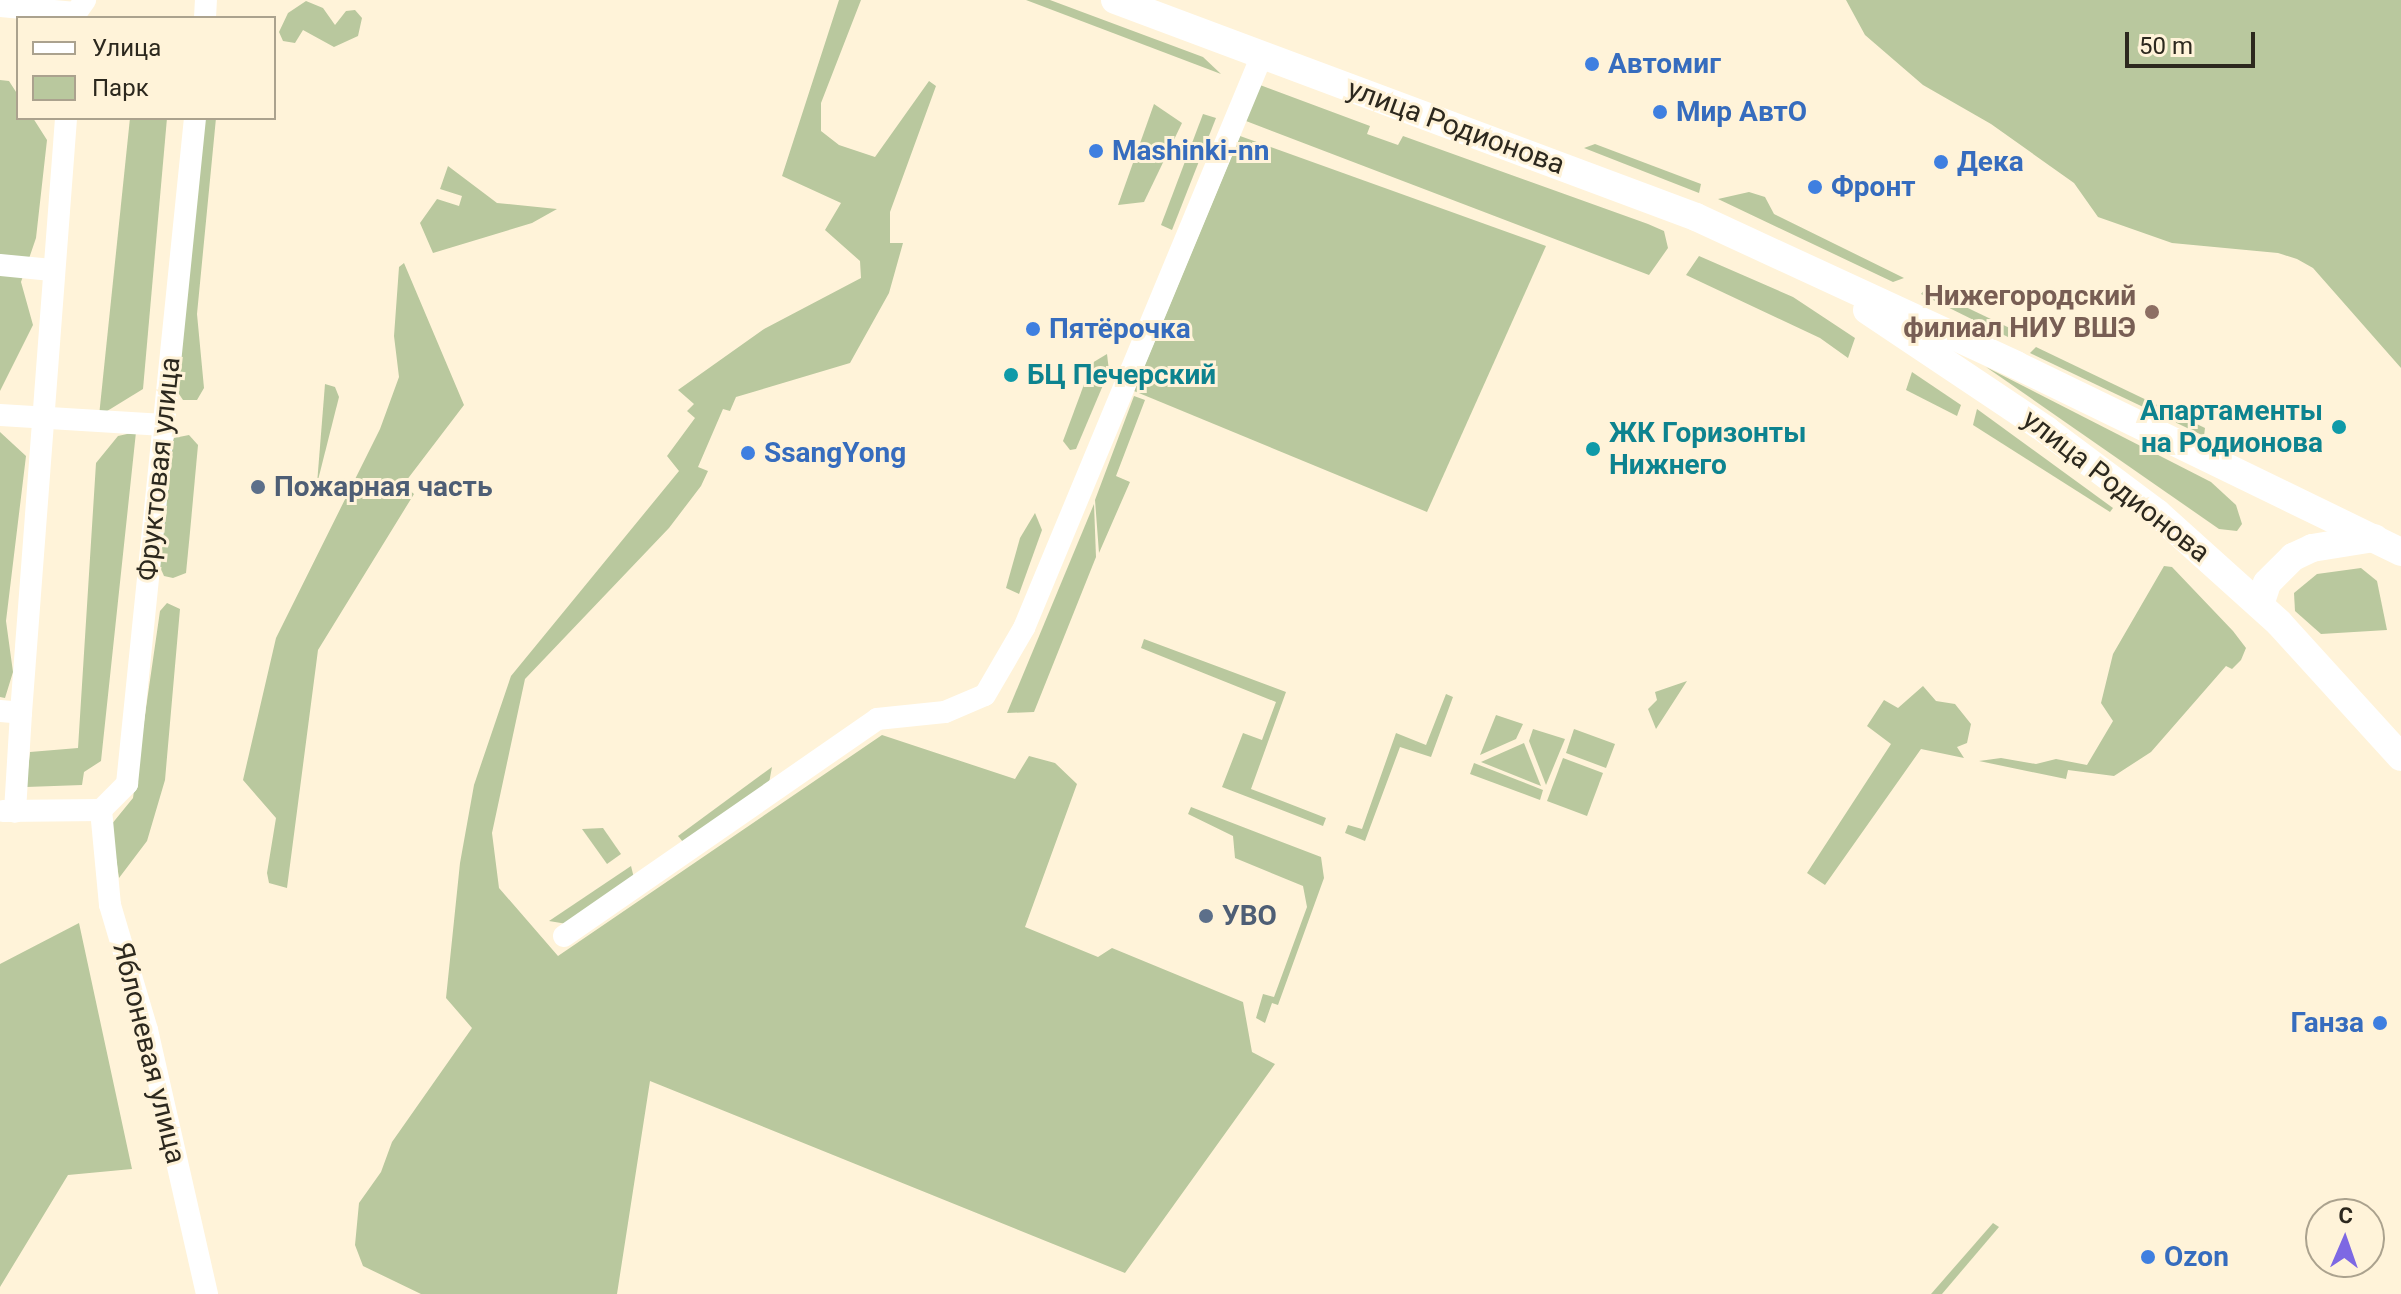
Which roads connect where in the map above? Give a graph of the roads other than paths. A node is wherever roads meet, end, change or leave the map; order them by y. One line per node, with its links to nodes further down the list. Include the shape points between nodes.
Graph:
1 (85, 0): 3 (street, via 76,13)
2 (1115, 0): 4 (main road, улица Родионова)
3 (0, 6)
4 (1262, 55): 7 (main road, улица Родионова, via 1571,168); 20 (street, via 1024,628 985,695 945,712 877,719)
5 (66, 120): 9 (street)
6 (195, 120): 12 (street, Фруктовая улица)
7 (1793, 260): 13 (main road, улица Родионова); 15 (main road, улица Родионова, via 2046,430 2157,513)
8 (0, 265): 9 (street)
9 (52, 270): 11 (street)
10 (0, 415): 11 (street)
11 (40, 418): 12 (street); 16 (street)
12 (164, 425): 18 (street, Фруктовая улица, via 127,784)
13 (2374, 538): 14 (main road, улица Родионова); 15 (main road, via 2312,548 2293,557 2267,583)
14 (2401, 552)
15 (2260, 605): 17 (main road, улица Родионова)
16 (10, 712): 19 (street)
17 (2401, 757)
18 (101, 810): 19 (street); 21 (street, Яблоневая улица, via 110,905 147,1030)
19 (7, 812)
20 (564, 936)
21 (207, 1294)

